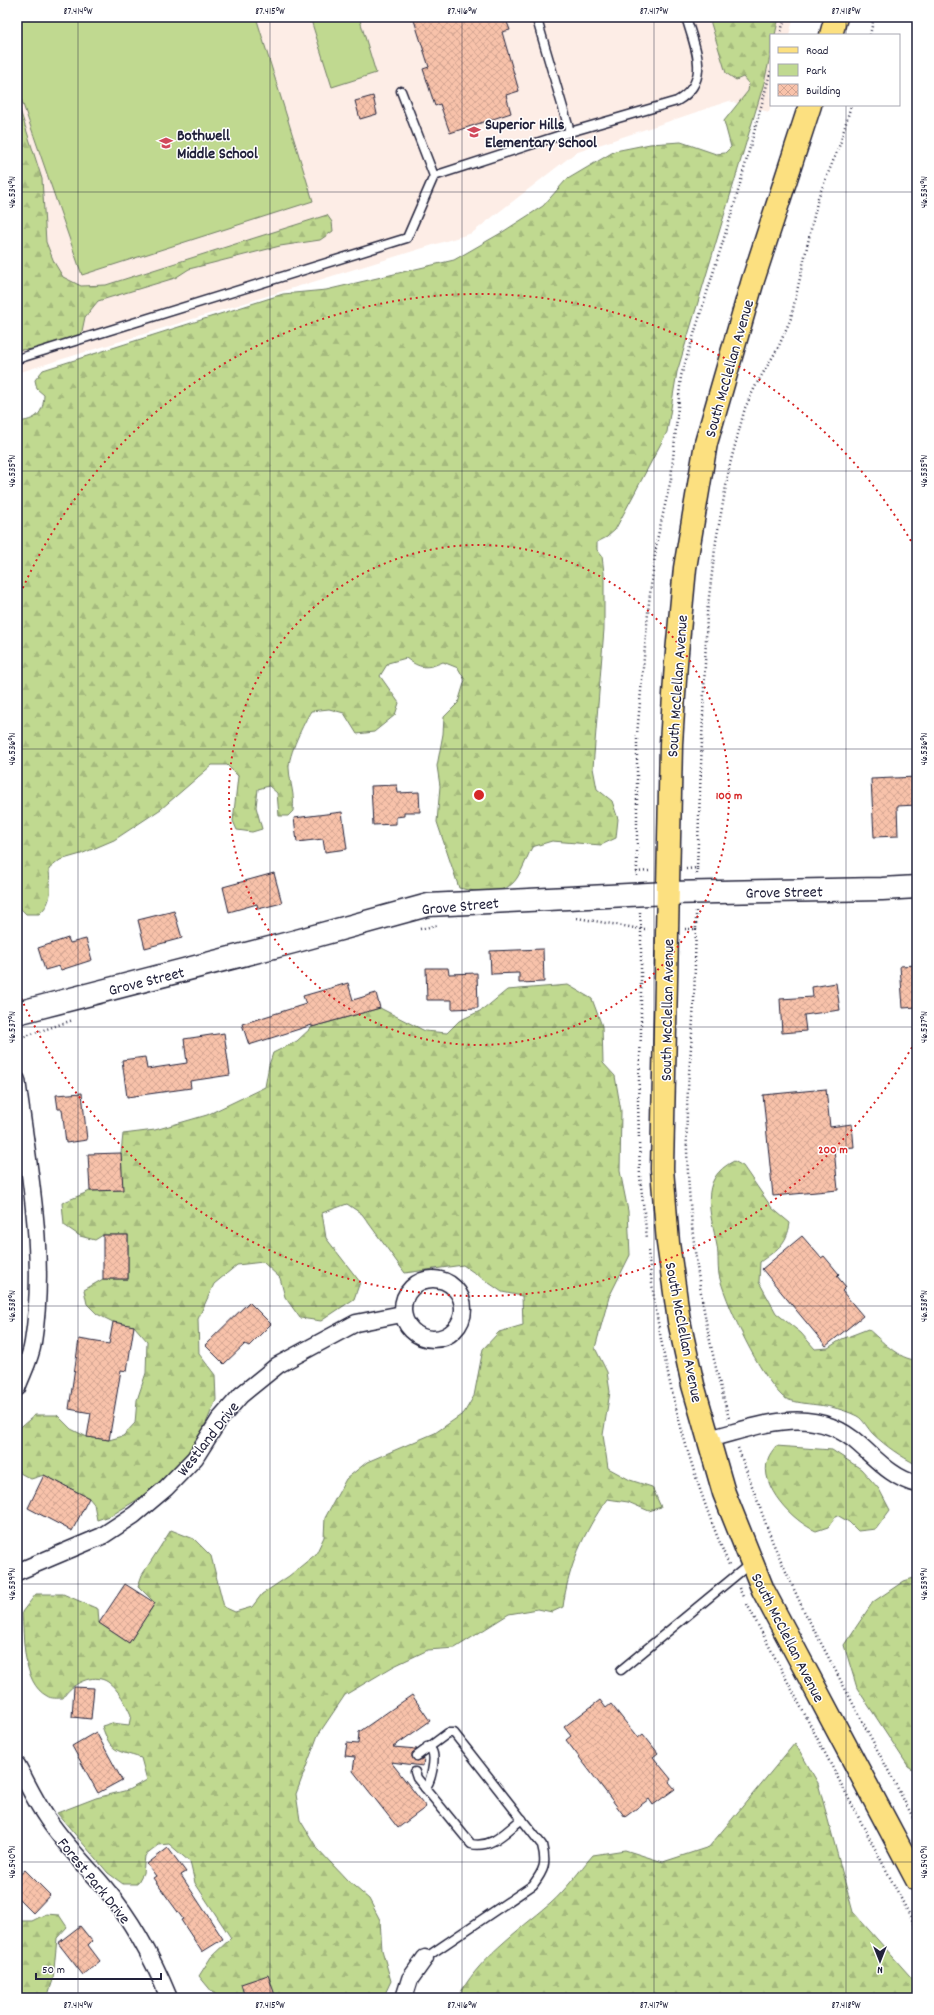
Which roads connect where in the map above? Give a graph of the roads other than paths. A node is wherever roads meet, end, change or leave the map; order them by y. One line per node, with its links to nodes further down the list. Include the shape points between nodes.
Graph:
1 (539, 17): 7 (lane, via 538,23)
2 (686, 17): 7 (lane, via 699,71 696,84 690,91 677,101)
3 (836, 17): 4 (main road)
4 (831, 34)
5 (401, 91): 8 (lane)
6 (810, 106): 11 (main road, South McClellan Avenue, via 753,280 706,443 685,568 676,663 671,744)
7 (570, 132): 8 (lane)
8 (434, 176): 9 (lane, via 407,238)
9 (17, 359)
10 (917, 887): 11 (main road, Grove Street)
11 (668, 893): 12 (main road, Grove Street, via 428,905); 16 (main road, South McClellan Avenue, via 662,1169 668,1243 679,1321)
12 (17, 1013)
13 (17, 1080): 15 (street, via 39,1274 33,1344)
14 (402, 1314): 19 (street, Westland Drive, via 356,1323 278,1364 241,1395 219,1420 195,1458 166,1488 134,1515 102,1536)
15 (17, 1388)
16 (708, 1439): 17 (street, via 775,1422 798,1419 816,1422 837,1429 889,1471); 18 (main road, South McClellan Avenue, via 724,1493)
17 (917, 1484)
18 (751, 1563): 20 (lane); 27 (main road, South McClellan Avenue, via 762,1590)
19 (17, 1572)
20 (621, 1670)
21 (427, 1747): 22 (lane); 25 (lane, via 433,1756 431,1781); 26 (lane, via 448,1733 454,1733)
22 (417, 1756)
23 (17, 1765): 29 (street, Forest Park Drive, via 45,1815 75,1856 105,1888 133,1927)
24 (415, 1772): 25 (lane)
25 (425, 1788): 26 (lane, via 471,1844 486,1845)
26 (522, 1819): 28 (lane, via 542,1845 546,1857 543,1872 533,1885 516,1898)
27 (917, 1880)
28 (425, 1958): 30 (street, via 410,1979)
29 (169, 1998)
30 (404, 1998)

